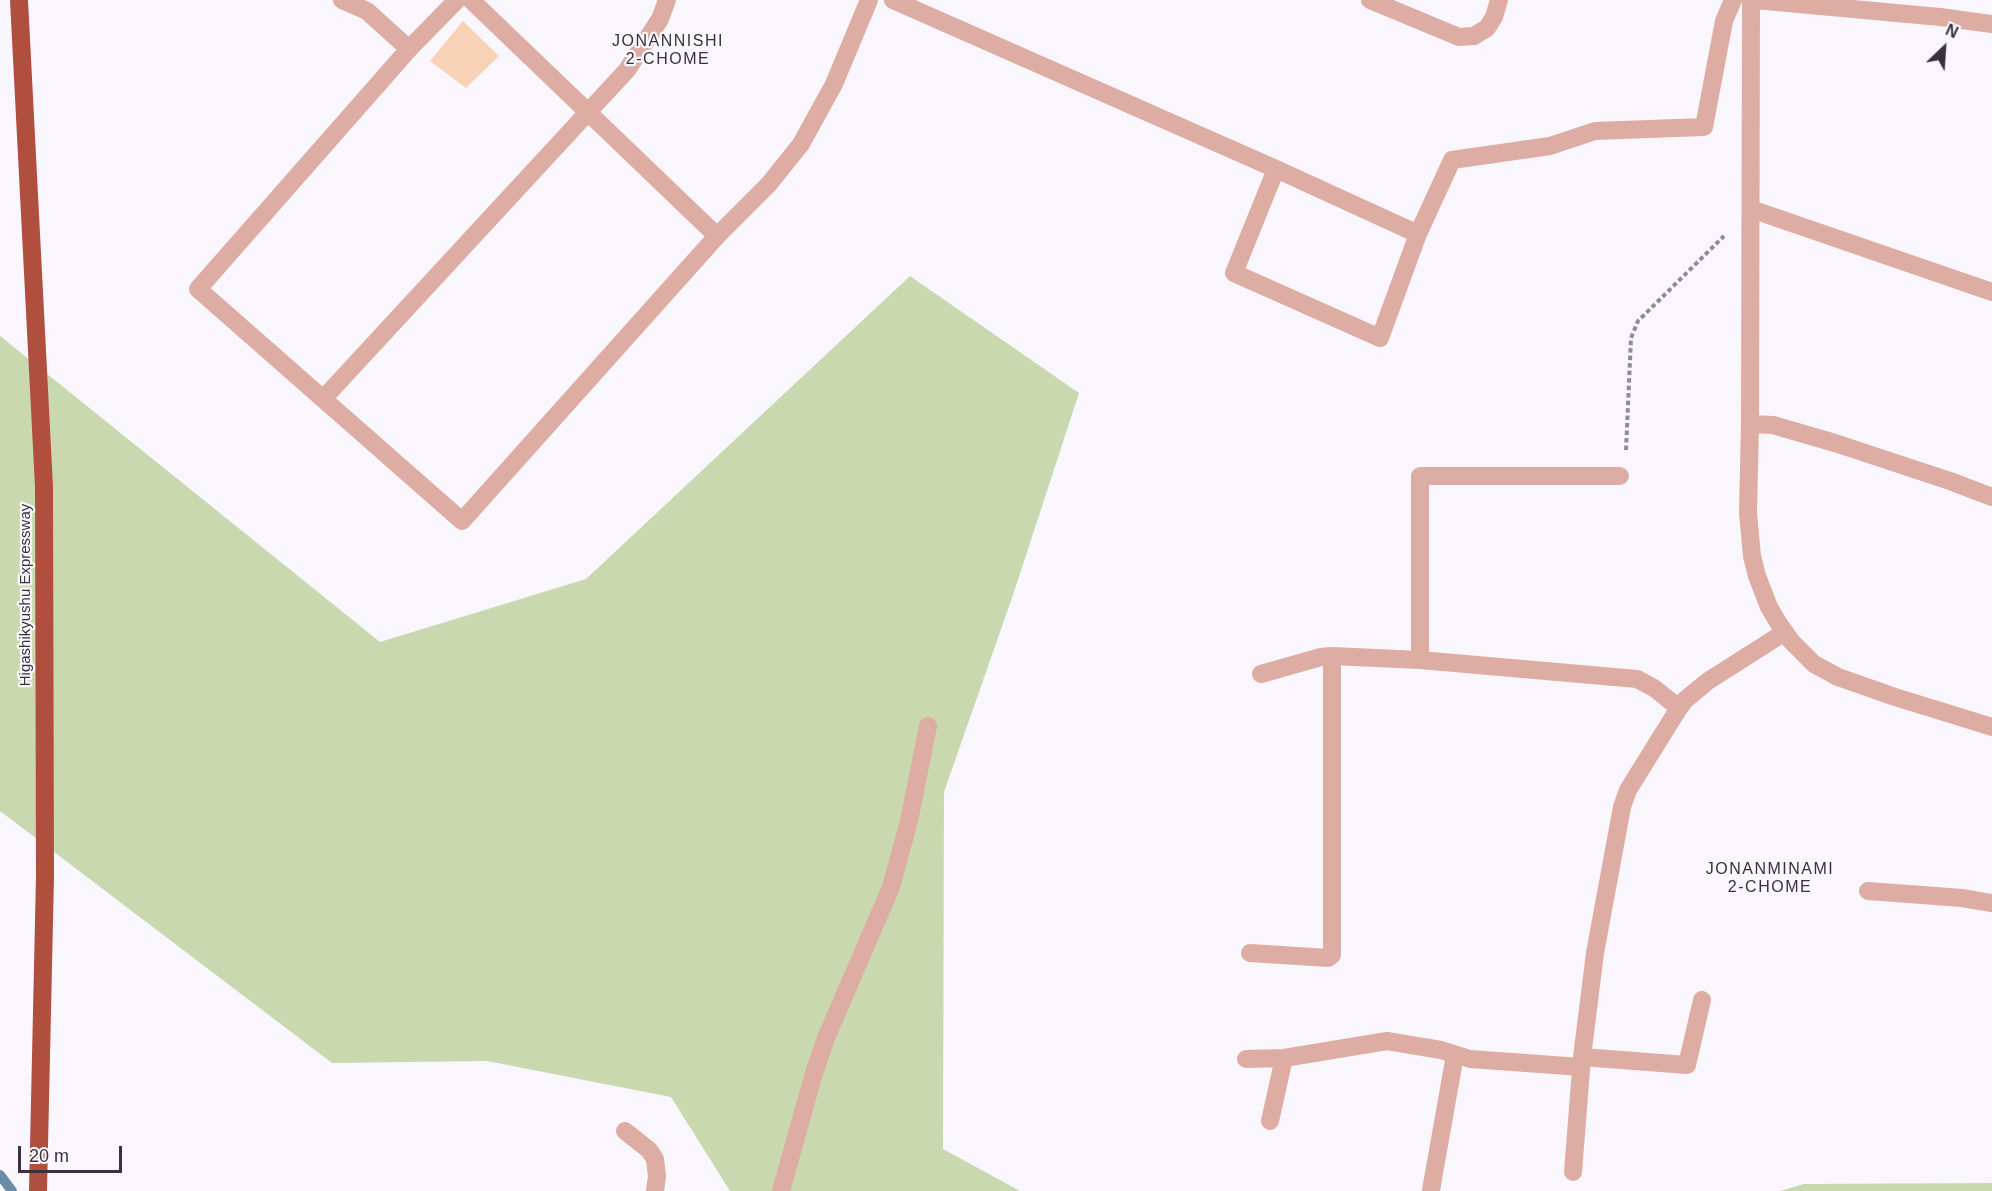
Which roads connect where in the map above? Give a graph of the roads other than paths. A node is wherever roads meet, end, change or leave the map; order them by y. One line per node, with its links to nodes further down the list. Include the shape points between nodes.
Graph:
1 (19, 0): 44 (highway, Higashikyushu Expressway, via 44,487 45,876)
2 (342, 0): 14 (street, via 367,11)
3 (456, 0): 14 (street)
4 (471, 0): 15 (street)
5 (667, 0): 15 (street, via 660,19 627,70)
6 (869, 0): 19 (street, via 834,84 801,144 769,184)
7 (893, 0): 16 (street)
8 (1370, 0): 9 (street, via 1459,37 1474,36 1487,28)
9 (1499, 0)
10 (1733, 0): 18 (street, via 1724,21 1704,127 1595,131 1550,146 1452,160)
11 (1753, 0): 12 (street); 17 (street)
12 (1940, 8): 13 (street)
13 (1992, 24)
14 (409, 48): 21 (street, via 198,289)
15 (588, 113): 19 (street); 21 (street)
16 (1276, 169): 18 (street); 18 (street, via 1234,273 1380,338)
17 (1751, 209): 20 (street); 22 (street)
18 (1418, 234)
19 (717, 236): 21 (street, via 462,522)
20 (1992, 292)
21 (323, 399)
22 (1750, 424): 24 (street, via 1773,425 1824,440); 25 (street, via 1748,513 1752,556 1769,607)
23 (1620, 476): 27 (street, via 1420,476)
24 (1992, 497)
25 (1785, 632): 29 (street, via 1708,681); 31 (street, via 1814,664 1838,677)
26 (1332, 656): 27 (street); 28 (street); 34 (street, via 1332,955 1328,958)
27 (1420, 660): 29 (street, via 1637,679)
28 (1261, 674)
29 (1679, 708): 39 (street, via 1628,789 1622,807 1596,953)
30 (928, 726): 46 (street, via 891,887 826,1038)
31 (1992, 728)
32 (1868, 891): 33 (street)
33 (1992, 903)
34 (1250, 954)
35 (1702, 1000): 39 (street, via 1687,1065)
36 (1455, 1055): 37 (street, via 1387,1041); 39 (street, via 1470,1059); 43 (street)
37 (1284, 1058): 38 (street); 40 (street)
38 (1246, 1059)
39 (1582, 1062): 42 (street)
40 (1270, 1122)
41 (626, 1131): 45 (street, via 655,1159)
42 (1573, 1172)
43 (1431, 1190)
44 (38, 1191)
45 (655, 1191)
46 (781, 1191)

